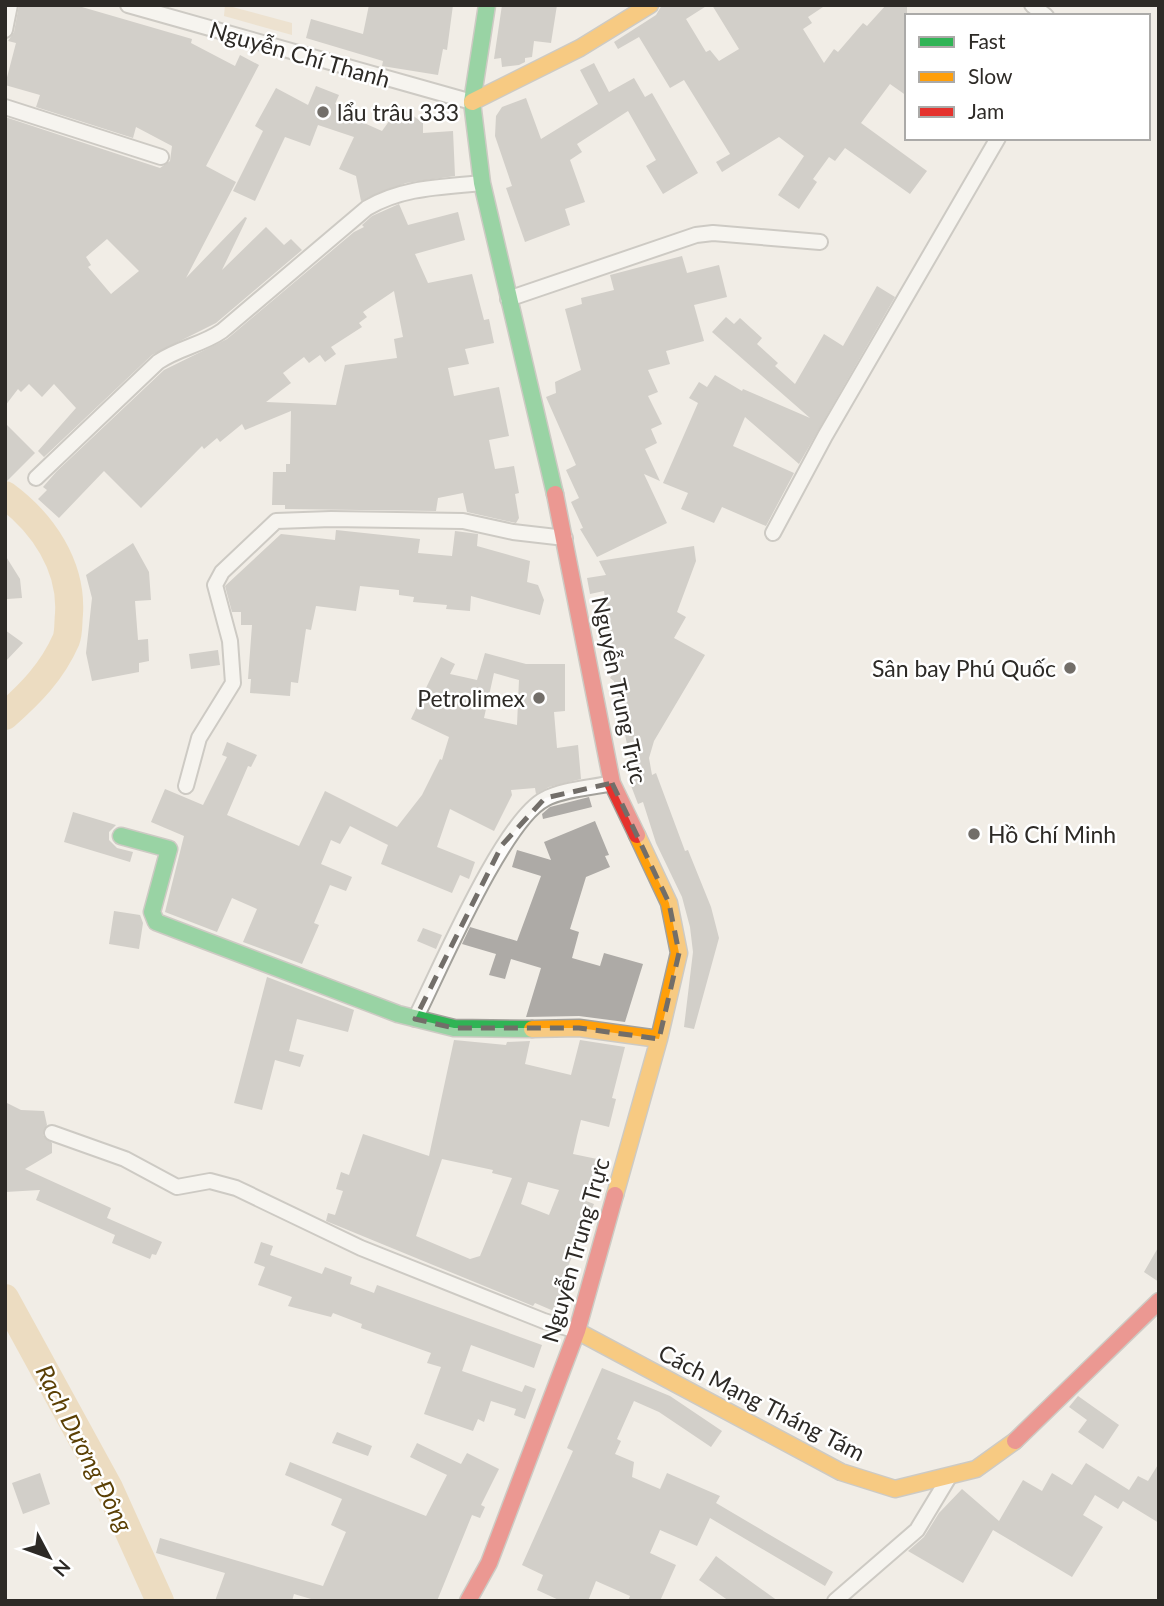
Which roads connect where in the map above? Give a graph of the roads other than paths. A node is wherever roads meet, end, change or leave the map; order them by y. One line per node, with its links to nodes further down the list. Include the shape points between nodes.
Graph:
1 (10, 5): 5 (street)
2 (128, 5): 6 (street, Nguyễn Chí Thanh)
3 (487, 5): 6 (main road, Nguyễn Trung Trực)
4 (650, 5): 6 (main road, via 580,48)
5 (5, 30)
6 (472, 103): 10 (main road, Nguyễn Trung Trực)
7 (5, 107): 9 (street)
8 (997, 140): 14 (street)
9 (161, 157)
10 (482, 183): 12 (main road, Nguyễn Trung Trực); 13 (street, via 413,190 367,208 213,338 179,349 158,362)
11 (820, 242): 12 (street, via 696,234)
12 (508, 299): 15 (main road, Nguyễn Trung Trực)
13 (36, 478)
14 (774, 533)
15 (565, 538): 16 (main road, Nguyễn Trung Trực); 17 (street, via 463,521 276,521 222,572 215,585 230,641 233,683 200,738)
16 (612, 783): 19 (street, via 545,798 527,813 502,845); 20 (main road, Nguyễn Trung Trực, via 669,903 677,931 679,953)
17 (186, 786)
18 (121, 836): 19 (main road, via 169,849 152,912 156,922)
19 (415, 1019): 20 (main road, via 454,1028 579,1028)
20 (659, 1039): 23 (main road, Nguyễn Trung Trực)
21 (52, 1133): 23 (street, via 125,1159 177,1187 210,1181 236,1188 360,1248)
22 (1159, 1301): 24 (main road, Cách Mạng Tháng Tám, via 1016,1441 976,1469)
23 (577, 1331): 24 (main road, Cách Mạng Tháng Tám, via 841,1472 895,1489); 25 (main road, Nguyễn Trung Trực, via 489,1563)
24 (949, 1477): 26 (street, via 917,1530)
25 (468, 1601)
26 (835, 1601)

